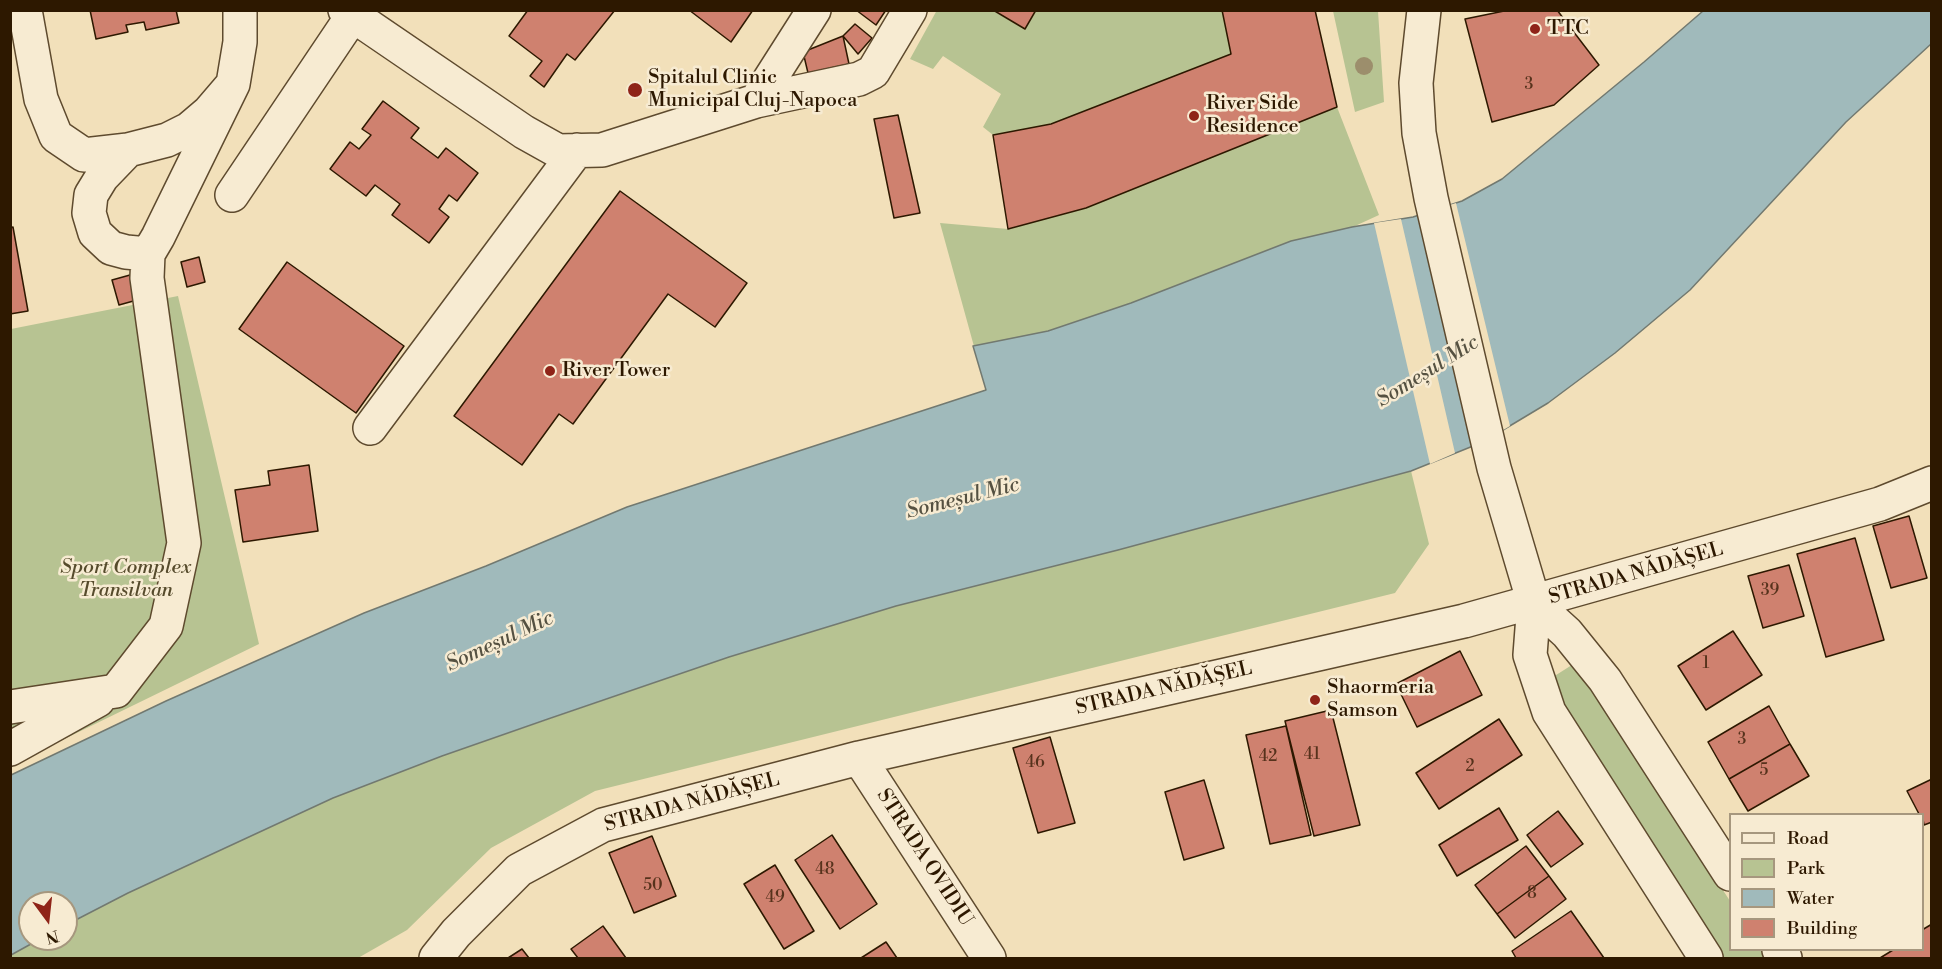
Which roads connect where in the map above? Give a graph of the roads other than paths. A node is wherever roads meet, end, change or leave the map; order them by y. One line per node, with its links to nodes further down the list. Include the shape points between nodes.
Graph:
1 (26, 10): 9 (street, via 41,99 56,136 84,154)
2 (240, 10): 7 (street, via 240,42)
3 (814, 10): 8 (street)
4 (910, 10): 8 (street, via 873,72 859,79)
5 (1424, 10): 15 (street, via 1416,83 1419,134 1494,468)
6 (349, 13): 10 (street, via 524,132 558,151); 11 (street)
7 (233, 84): 9 (street, via 189,129 167,140); 12 (street)
8 (756, 101): 10 (street, via 602,150)
9 (128, 150): 12 (street, via 102,177 91,195 89,213 95,233 111,248)
10 (577, 150): 13 (street)
11 (232, 195)
12 (148, 254): 16 (street, via 147,278 184,543 166,626)
13 (370, 428)
14 (1932, 483): 15 (street, STRADA NĂDĂȘEL, via 1880,504)
15 (1534, 603): 19 (street, STRADA NĂDĂȘEL); 20 (street, via 1567,633 1605,680); 23 (street, via 1530,655 1549,712)
16 (116, 691): 17 (street); 18 (street)
17 (10, 707)
18 (10, 749)
19 (859, 758): 21 (street, STRADA NĂDĂȘEL, via 603,825 519,870); 22 (street, STRADA OVIDIU)
20 (1729, 871)
21 (436, 958)
22 (989, 958)
23 (1706, 958)

